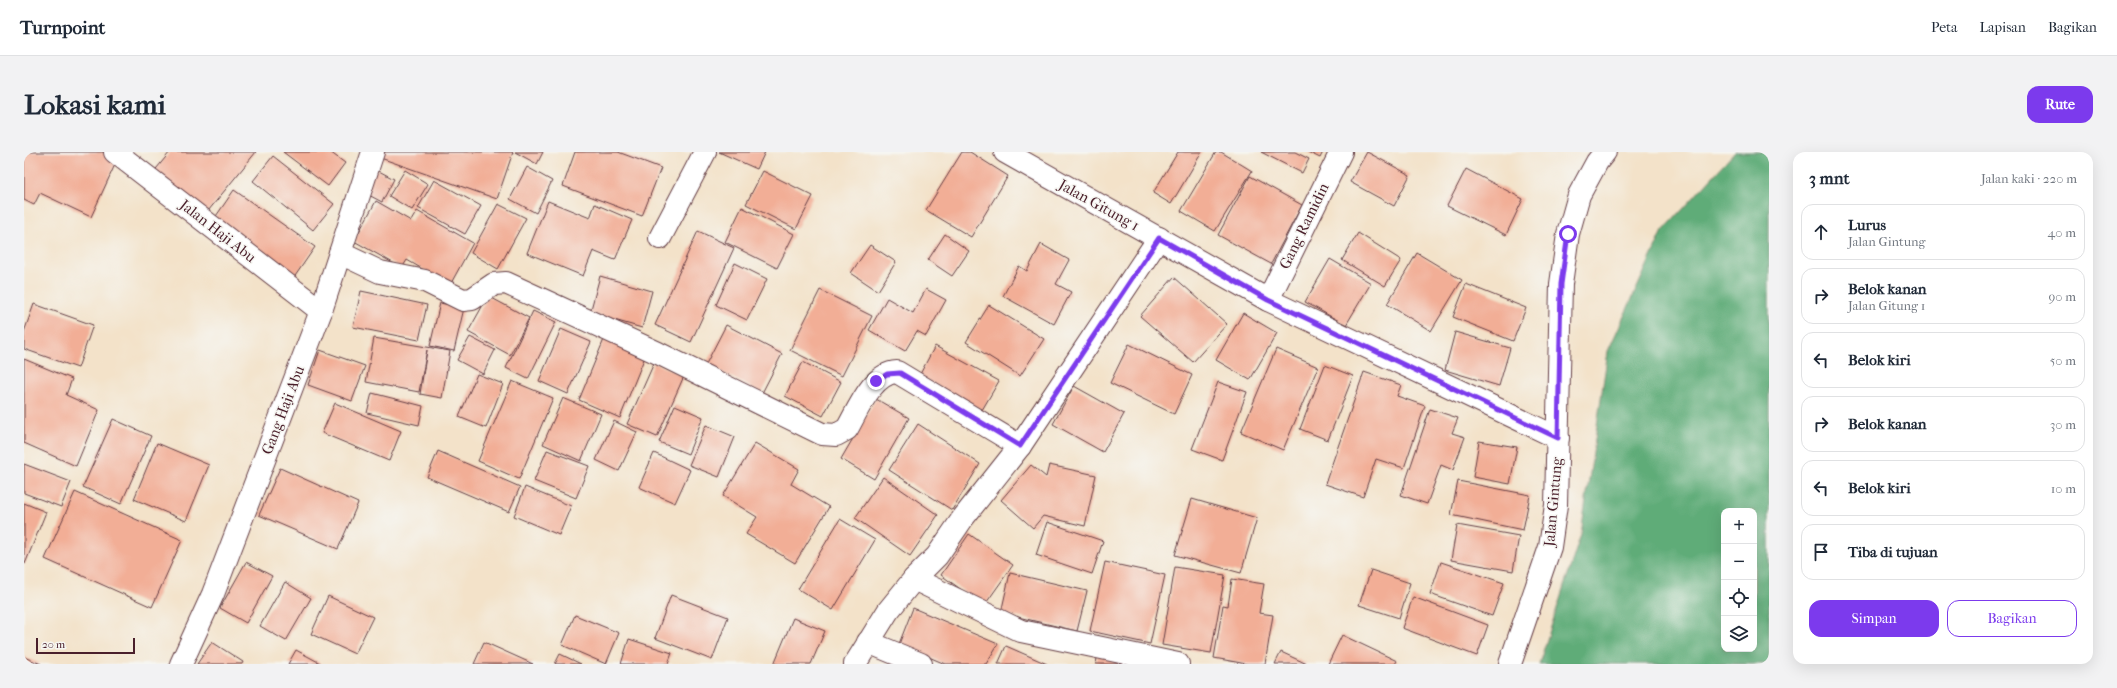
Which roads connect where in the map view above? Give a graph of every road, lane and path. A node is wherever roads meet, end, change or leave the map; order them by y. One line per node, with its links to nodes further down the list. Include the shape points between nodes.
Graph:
1 (115, 152): 11 (street, Jalan Haji Abu)
2 (373, 152): 9 (street, Gang Haji Abu)
3 (705, 152): 7 (street)
4 (1005, 152): 8 (street, Jalan Gitung 1)
5 (1341, 152): 10 (street, Gang Ramidin)
6 (1605, 152): 12 (street, Jalan Gintung, via 1579,195 1568,234 1561,284)
7 (660, 238)
8 (1159, 238): 10 (street, Jalan Gitung 1); 13 (street)
9 (340, 253): 11 (street, Gang Haji Abu); 13 (street, via 380,272 425,281 463,300 472,299 494,284 506,283 658,353 822,434 836,435 847,429 876,381 887,374 897,372)
10 (1268, 300): 12 (street, Jalan Gitung 1)
11 (321, 311): 16 (street, Gang Haji Abu, via 214,594)
12 (1558, 438): 20 (street, Jalan Gintung, via 1556,505 1550,547)
13 (1020, 446): 14 (street, via 963,518 938,556)
14 (914, 579): 15 (street, via 888,611); 19 (street, via 1021,631)
15 (868, 642): 17 (street); 18 (street)
16 (181, 664)
17 (855, 664)
18 (921, 664)
19 (1178, 664)
20 (1510, 664)

